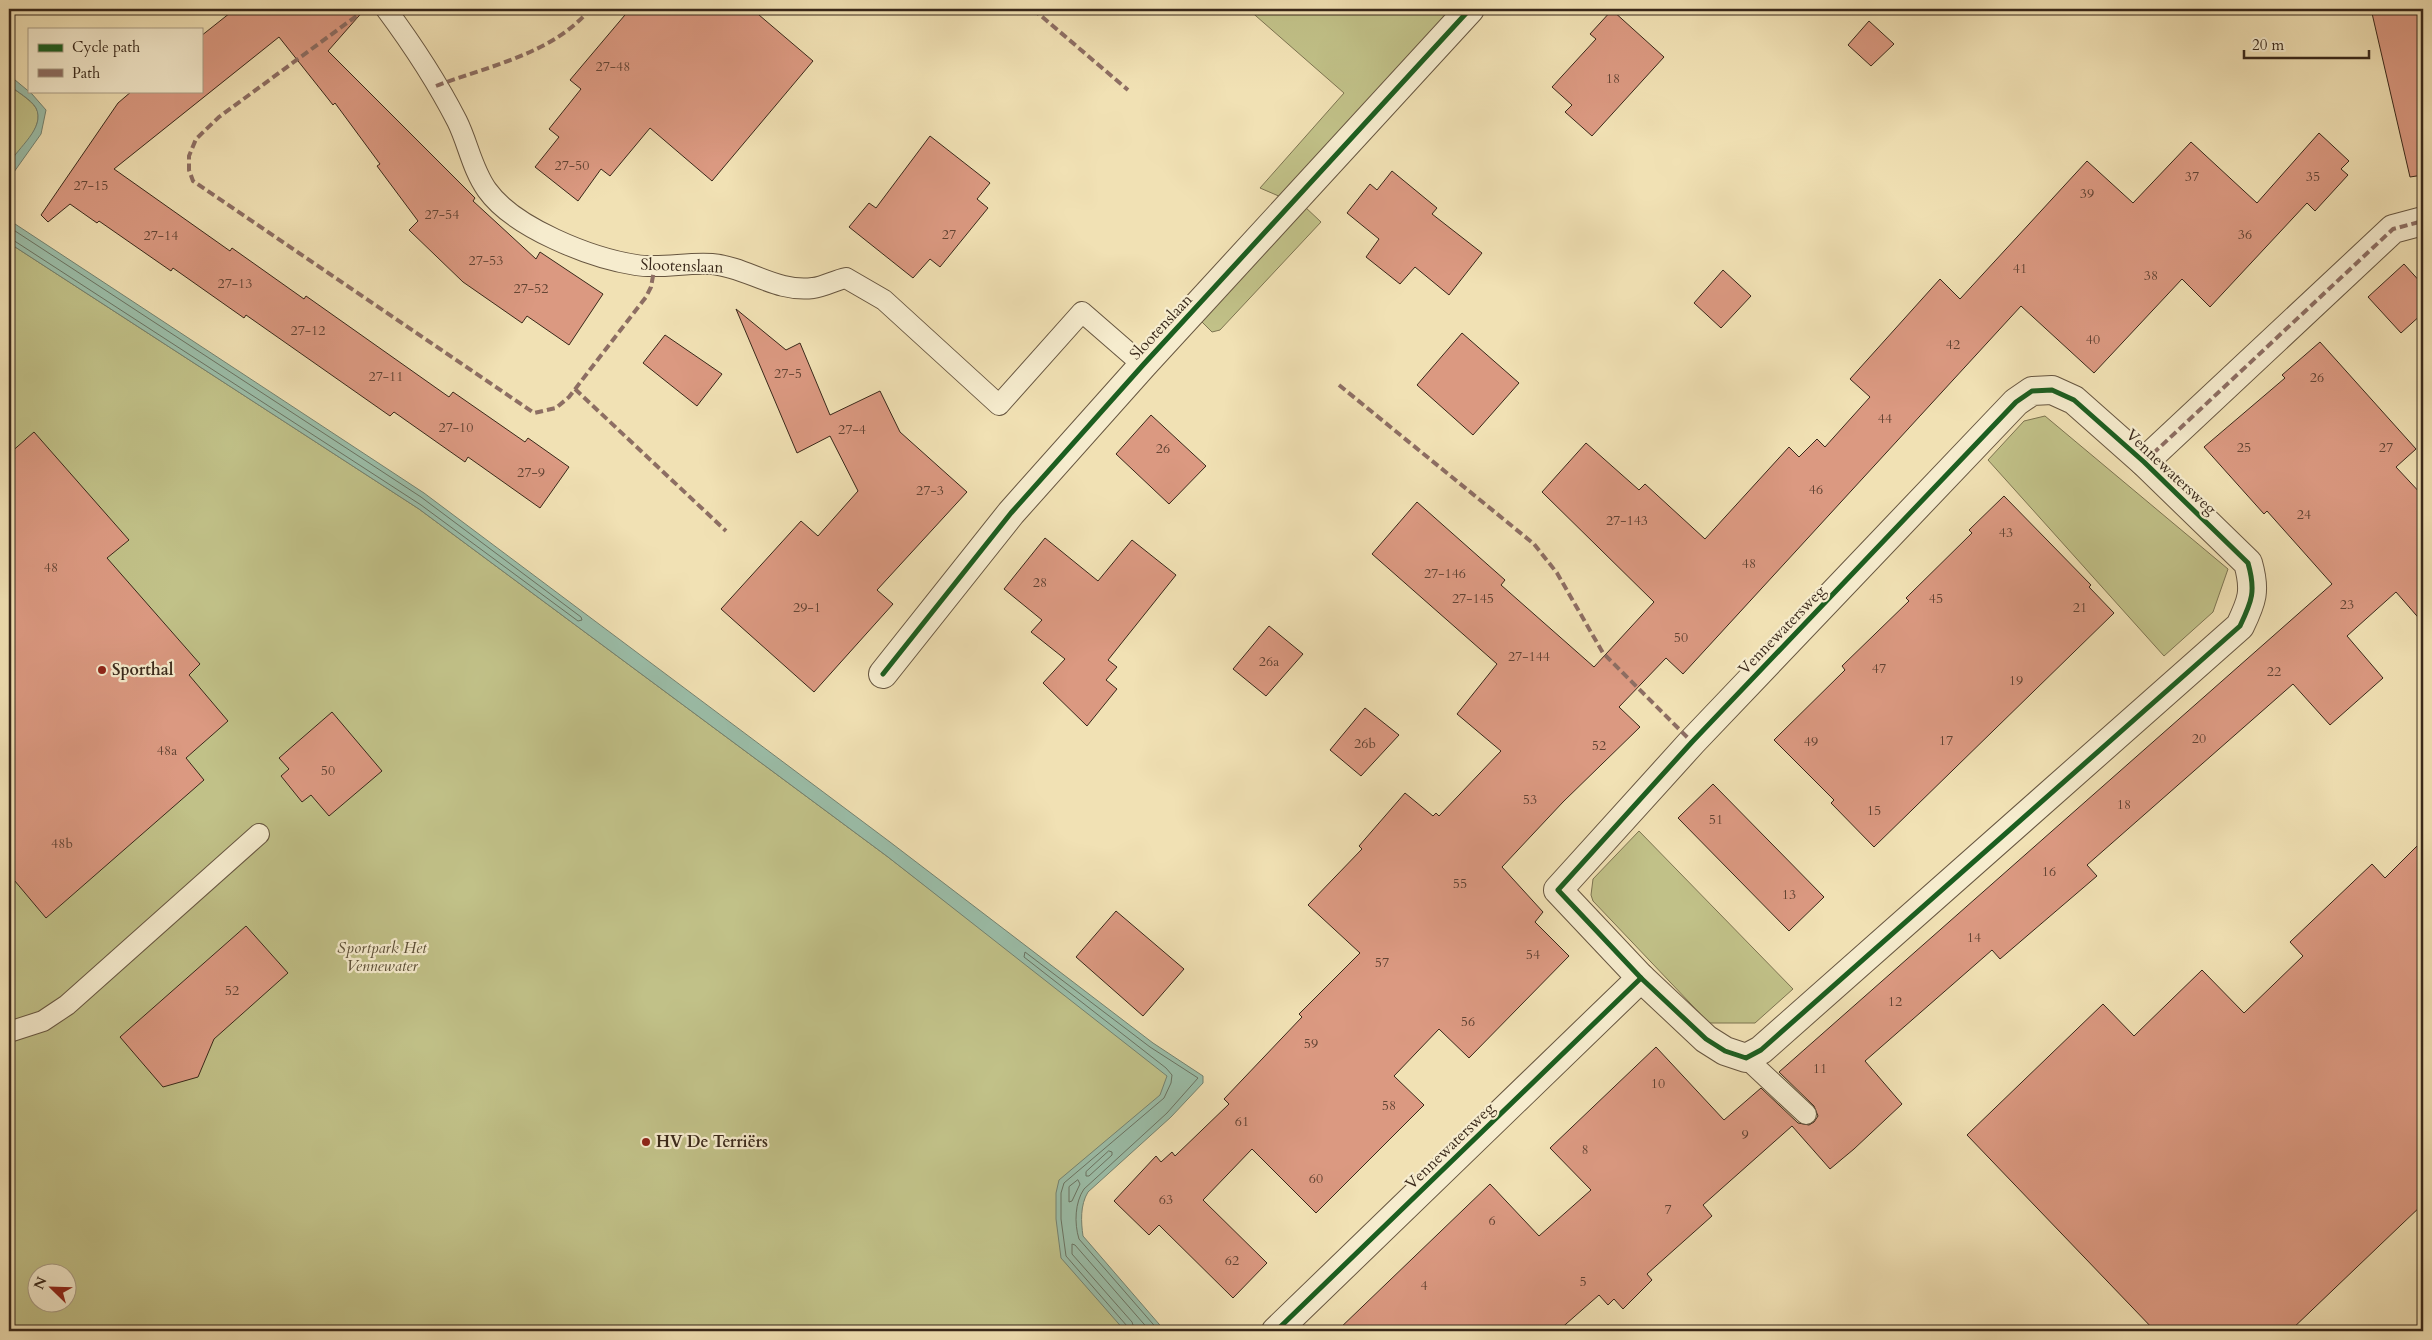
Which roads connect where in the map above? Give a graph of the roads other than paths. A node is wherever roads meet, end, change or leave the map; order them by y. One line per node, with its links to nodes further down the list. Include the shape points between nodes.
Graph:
1 (386, 9): 4 (lane, Slootenslaan, via 458,122 471,160 487,190 507,212 544,233 595,256 638,265 729,266 781,287 814,288 846,278 884,300 999,405 1082,312)
2 (1470, 9): 4 (street, Slootenslaan)
3 (2423, 221): 5 (street, Vennewatersweg, via 2393,229)
4 (1143, 364): 6 (street, Slootenslaan, via 1011,513)
5 (2144, 462): 8 (street, Vennewatersweg, via 2074,400 2052,390 2032,391 2016,402 1692,742 1558,890); 10 (street, Vennewatersweg, via 2248,563 2253,580 2252,601 2240,626 1761,1050)
6 (883, 674)
7 (259, 834): 9 (lane, via 67,1005 43,1021)
8 (1641, 978): 10 (street, Vennewatersweg, via 1706,1039); 12 (street, Vennewatersweg)
9 (9, 1032)
10 (1746, 1058): 11 (lane)
11 (1806, 1114)
12 (1276, 1331)

